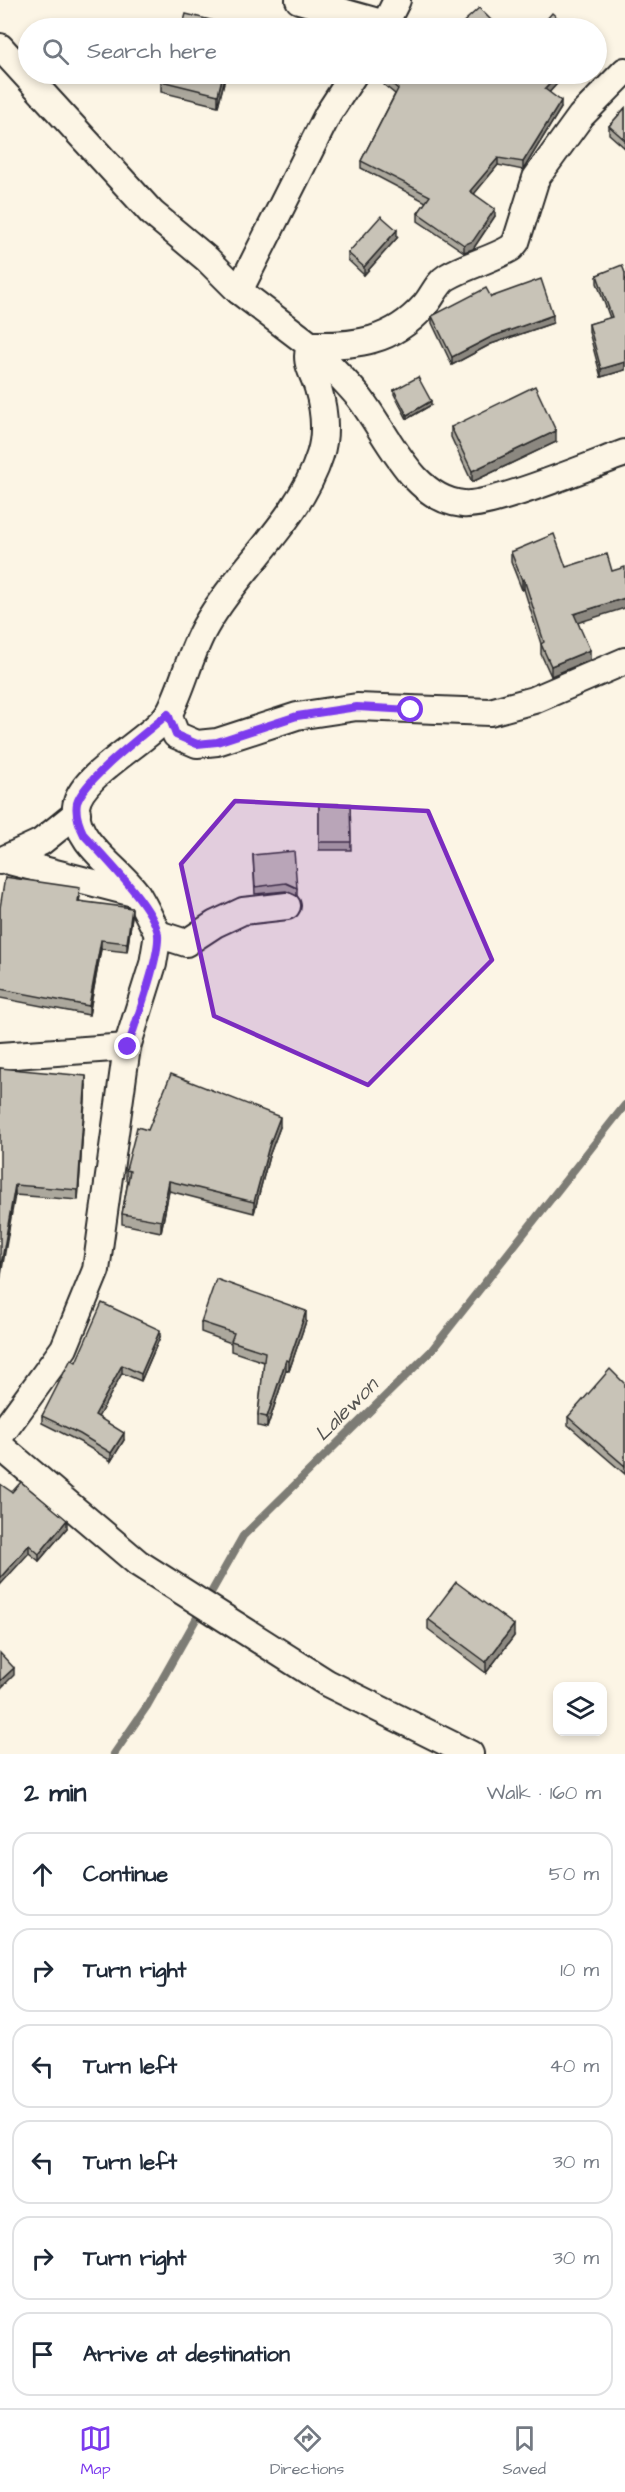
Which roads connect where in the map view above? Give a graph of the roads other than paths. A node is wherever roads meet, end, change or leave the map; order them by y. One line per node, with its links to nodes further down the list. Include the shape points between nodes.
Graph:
1 (299, 0): 3 (street)
2 (397, 0): 4 (street)
3 (357, 18)
4 (387, 18)
5 (0, 47): 6 (street)
6 (18, 67)
7 (625, 71): 11 (street, via 581,116 536,178 511,248 445,278 424,307 391,333 346,346)
8 (34, 84): 10 (street, via 152,213)
9 (348, 84): 10 (street, via 328,114)
10 (239, 291): 11 (street)
11 (310, 345): 12 (street, via 356,394 405,464 425,487 442,498 464,504 489,501); 14 (street, via 306,360 317,385 324,432 321,453 302,496 204,628)
12 (625, 453)
13 (625, 661): 14 (street, via 534,700 490,712 357,707 297,716 217,742 197,744 176,735)
14 (168, 714): 15 (street, via 94,779 80,795)
15 (77, 813): 16 (street, via 41,842); 17 (street, via 84,835)
16 (3, 860): 17 (street)
17 (137, 894): 19 (street)
18 (286, 906): 19 (street, via 243,911 186,943)
19 (158, 934): 20 (street)
20 (128, 1047): 21 (street); 22 (street, via 96,1270 64,1348)
21 (0, 1056)
22 (0, 1436)
23 (0, 1446): 24 (street, via 138,1563 327,1683)
24 (470, 1754)

